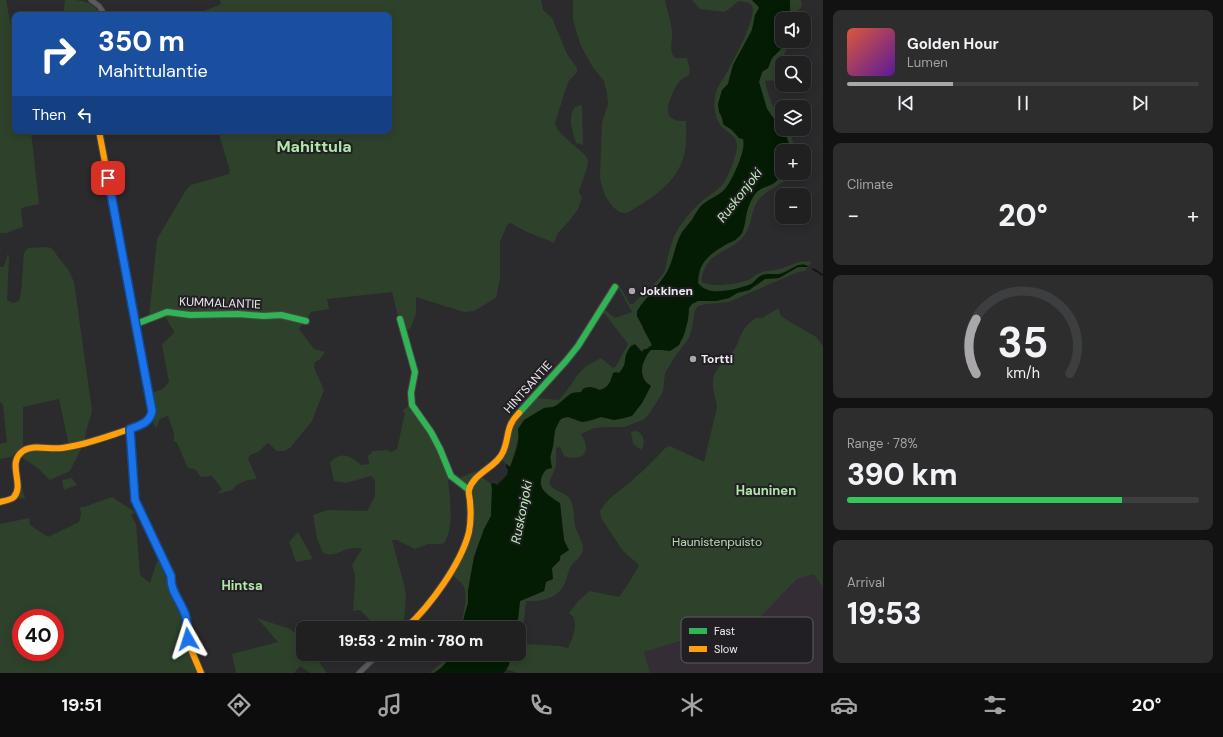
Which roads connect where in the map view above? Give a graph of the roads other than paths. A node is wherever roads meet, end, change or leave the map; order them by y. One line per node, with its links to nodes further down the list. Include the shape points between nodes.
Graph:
1 (91, 0): 2 (street)
2 (103, 12)
3 (100, 134): 7 (street)
4 (615, 287): 9 (street, HINTSANTIE, via 573,352 514,418 510,424 503,453 476,478)
5 (400, 319): 9 (street, via 415,372 411,393 412,406 431,432 450,476)
6 (306, 321): 7 (street, KUMMALANTIE, via 280,315 190,315 167,312)
7 (136, 324): 8 (street, via 152,411 146,422)
8 (130, 429): 10 (street, via 74,446 26,449 16,460 15,495 10,500); 13 (street, via 135,500 171,576 170,583 185,615 190,649)
9 (469, 490): 11 (street, via 470,532 463,550 451,574)
10 (0, 502)
11 (414, 621)
12 (372, 661): 14 (street)
13 (201, 673)
14 (359, 673)

